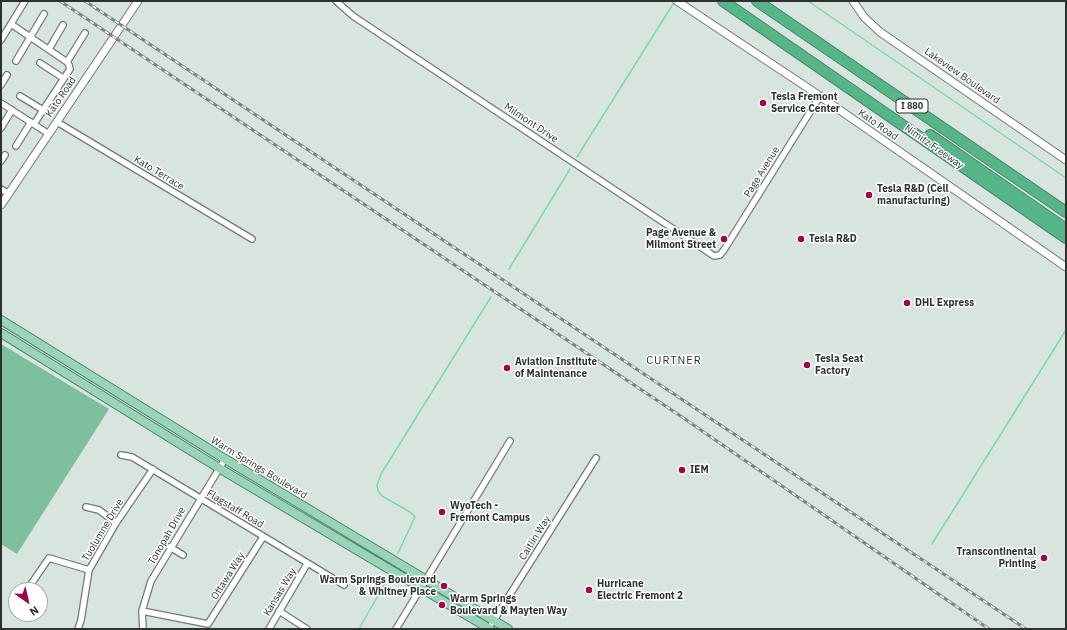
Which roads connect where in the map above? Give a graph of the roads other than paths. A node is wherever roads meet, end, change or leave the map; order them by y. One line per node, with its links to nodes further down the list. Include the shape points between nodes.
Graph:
1 (25, 1): 9 (street)
2 (138, 1): 26 (street, Kato Road)
3 (336, 1): 42 (street, Milmont Drive, via 353,16 564,157 712,255)
4 (677, 1): 22 (street, Kato Road)
5 (723, 1): 30 (highway, Nimitz Freeway / I 880)
6 (757, 1): 38 (highway, Nimitz Freeway / I 880)
7 (853, 1): 33 (street, Lakeview Boulevard, via 864,17 880,32)
8 (44, 14): 12 (street)
9 (11, 24): 12 (street); 13 (street)
10 (63, 26): 14 (street)
11 (85, 33): 16 (street)
12 (30, 36): 14 (street); 15 (street)
13 (1, 40)
14 (49, 49): 16 (street)
15 (16, 61)
16 (67, 62): 19 (street, via 70,69)
17 (40, 63): 19 (street)
18 (7, 75): 20 (street)
19 (63, 78): 25 (street)
20 (1, 85)
21 (20, 96): 25 (street)
22 (820, 96): 42 (street, Page Avenue); 43 (street, Kato Road)
23 (1, 103): 24 (street)
24 (12, 110): 27 (street); 28 (street)
25 (43, 110): 27 (street)
26 (57, 122): 29 (street, Kato Road); 41 (street, Kato Terrace)
27 (33, 123): 29 (street); 31 (street)
28 (1, 128)
29 (49, 134): 36 (street, Kato Road)
30 (918, 136): 39 (highway, I 880, via 928,134); 40 (highway, Nimitz Freeway / I 880)
31 (16, 146)
32 (5, 155): 34 (street)
33 (1066, 160)
34 (1, 161)
35 (1, 189): 36 (street)
36 (9, 194): 37 (street, Kato Road)
37 (1, 205)
38 (1066, 212)
39 (1066, 229)
40 (1066, 238)
41 (252, 239)
42 (718, 256)
43 (1066, 267)
44 (1, 320): 49 (main road, Warm Springs Boulevard)
45 (1, 333): 50 (main road, Warm Springs Boulevard)
46 (510, 441): 62 (street)
47 (121, 455): 51 (street, Flagstaff Road, via 132,457)
48 (596, 458): 68 (street, Caitlin Way)
49 (225, 459): 50 (street, Tonopah Drive); 56 (main road, Warm Springs Boulevard)
50 (219, 468): 52 (street, Tonopah Drive); 54 (main road, Warm Springs Boulevard)
51 (152, 469): 52 (street, Flagstaff Road); 55 (street, Tuolumne Drive)
52 (200, 498): 57 (street, Flagstaff Road); 58 (street, Tonopah Drive)
53 (86, 507): 55 (street, via 99,510)
54 (291, 511): 56 (main road, via 303,512 326,525); 65 (main road, Warm Springs Boulevard)
55 (116, 523): 61 (street, Tuolumne Drive)
56 (333, 524): 62 (main road, Warm Springs Boulevard)
57 (264, 537): 60 (street, Flagstaff Road); 66 (street, Ottawa Way, via 208,624)
58 (170, 547): 59 (street); 66 (street, Tonopah Drive, via 151,582)
59 (183, 555)
60 (308, 564): 64 (street, Flagstaff Road); 67 (street, Kansas Way)
61 (90, 570): 63 (street, via 50,558); 70 (street, Tuolumne Drive)
62 (425, 578): 65 (street); 68 (main road, Warm Springs Boulevard)
63 (33, 582)
64 (344, 585)
65 (420, 587): 69 (street); 74 (main road, Warm Springs Boulevard)
66 (142, 611): 71 (street, Tonopah Drive)
67 (279, 611): 72 (street, Kansas Way); 73 (street)
68 (494, 620): 74 (street, Caitlin Way); 75 (main road, Warm Springs Boulevard)
69 (399, 628)
70 (78, 629)
71 (143, 629)
72 (269, 629)
73 (307, 629)
74 (489, 629)
75 (508, 629)

